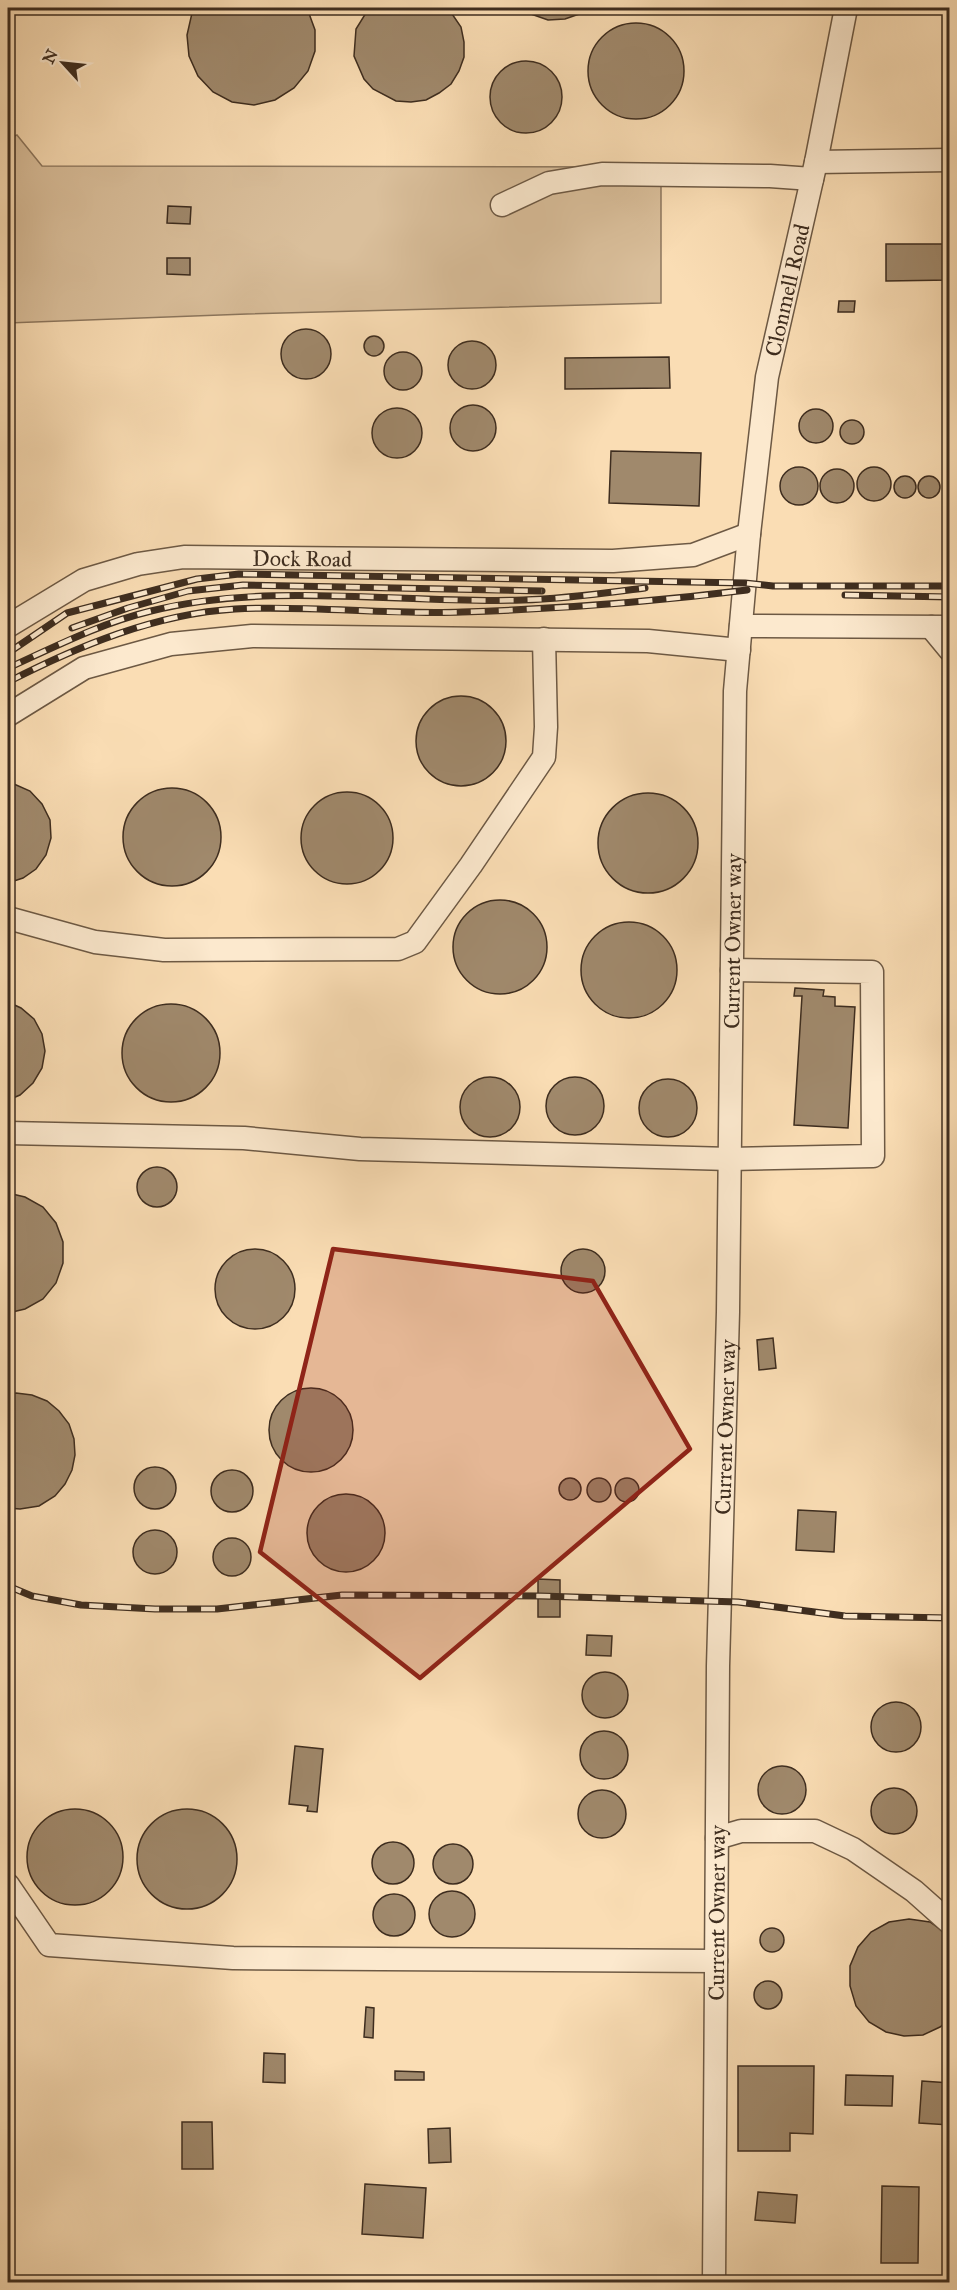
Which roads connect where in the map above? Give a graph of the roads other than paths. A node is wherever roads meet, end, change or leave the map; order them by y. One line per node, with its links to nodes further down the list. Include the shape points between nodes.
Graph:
1 (846, 8): 3 (street, Clonmell Road)
2 (950, 160): 3 (street)
3 (814, 170): 4 (street, via 770,176 602,174 549,183); 5 (street, Clonmell Road, via 767,377)
4 (502, 205)
5 (749, 534): 6 (street, Clonmell Road); 7 (street, Dock Road, via 693,555 614,561 184,557 138,564 84,580)
6 (746, 573): 8 (street, Current Owner way)
7 (8, 626)
8 (741, 626): 9 (street); 11 (street, Current Owner way)
9 (940, 627): 12 (street)
10 (544, 639): 11 (street, via 648,641); 13 (street, via 252,636 171,644 84,668); 14 (street, via 544,756 415,942 398,949 164,950 95,942)
11 (739, 650): 15 (street, Current Owner way, via 735,691)
12 (950, 650)
13 (8, 715)
14 (8, 918)
15 (732, 970): 17 (street, Current Owner way); 17 (street, via 872,972 873,1156)
16 (8, 1133): 17 (street, via 244,1138 360,1149)
17 (730, 1159): 18 (street, Current Owner way)
18 (717, 1838): 20 (street, via 741,1831 815,1831 853,1850 914,1891); 21 (street, Current Owner way)
19 (8, 1884): 21 (street, via 49,1945 233,1958)
20 (950, 1923)
21 (716, 1961): 22 (street, Current Owner way)
22 (714, 2283)

